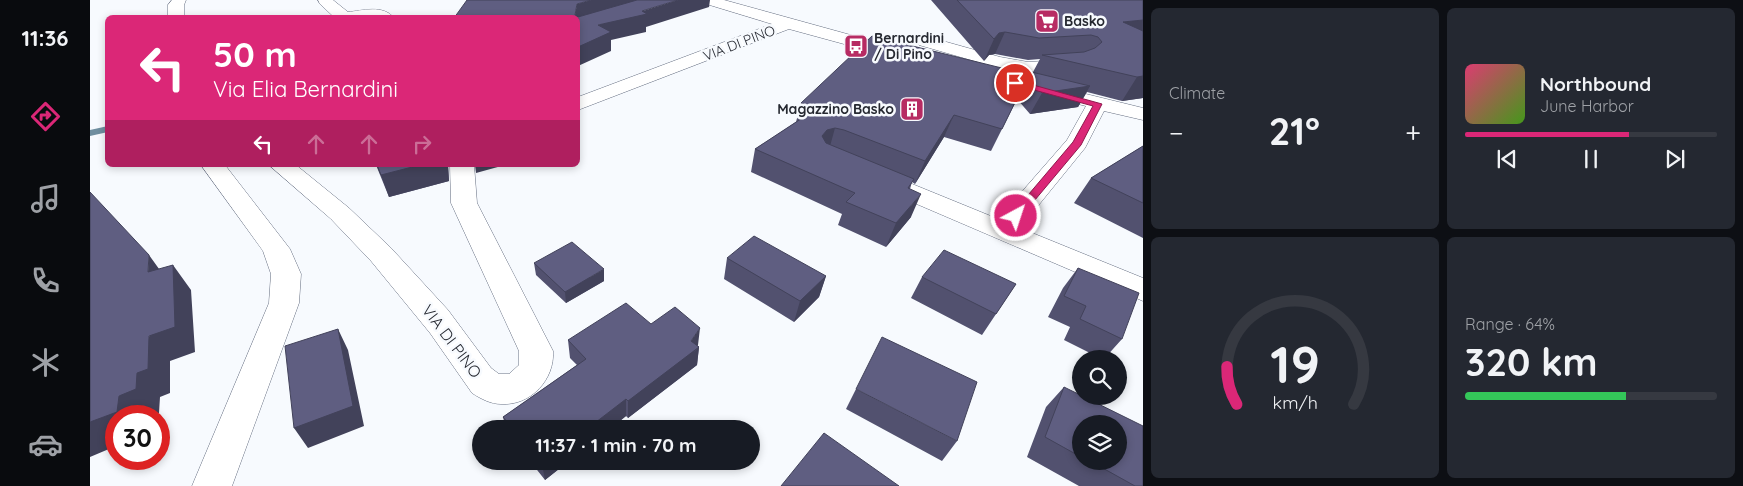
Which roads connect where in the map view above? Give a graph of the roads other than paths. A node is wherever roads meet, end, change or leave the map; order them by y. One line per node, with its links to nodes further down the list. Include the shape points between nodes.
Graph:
1 (179, 0): 4 (street)
2 (708, 0): 8 (street)
3 (325, 1): 5 (street)
4 (176, 15)
5 (342, 15)
6 (369, 15): 7 (street)
7 (382, 15)
8 (788, 24): 10 (street); 11 (street, VIA DI PINO)
9 (925, 41): 10 (street, via 1028,67 1078,64 1054,70 1005,68)
10 (971, 71): 12 (street)
11 (580, 103)
12 (1097, 104): 13 (street); 18 (street, via 1077,143)
13 (1143, 114)
14 (214, 167): 20 (street, via 276,249 286,274 284,303)
15 (283, 167): 16 (street, VIA DI PINO, via 347,219 398,272 449,333 482,382 491,387 513,387 532,376 538,359 464,203)
16 (462, 167)
17 (866, 174): 18 (street)
18 (1003, 231): 19 (street)
19 (1143, 290)
20 (212, 486)

